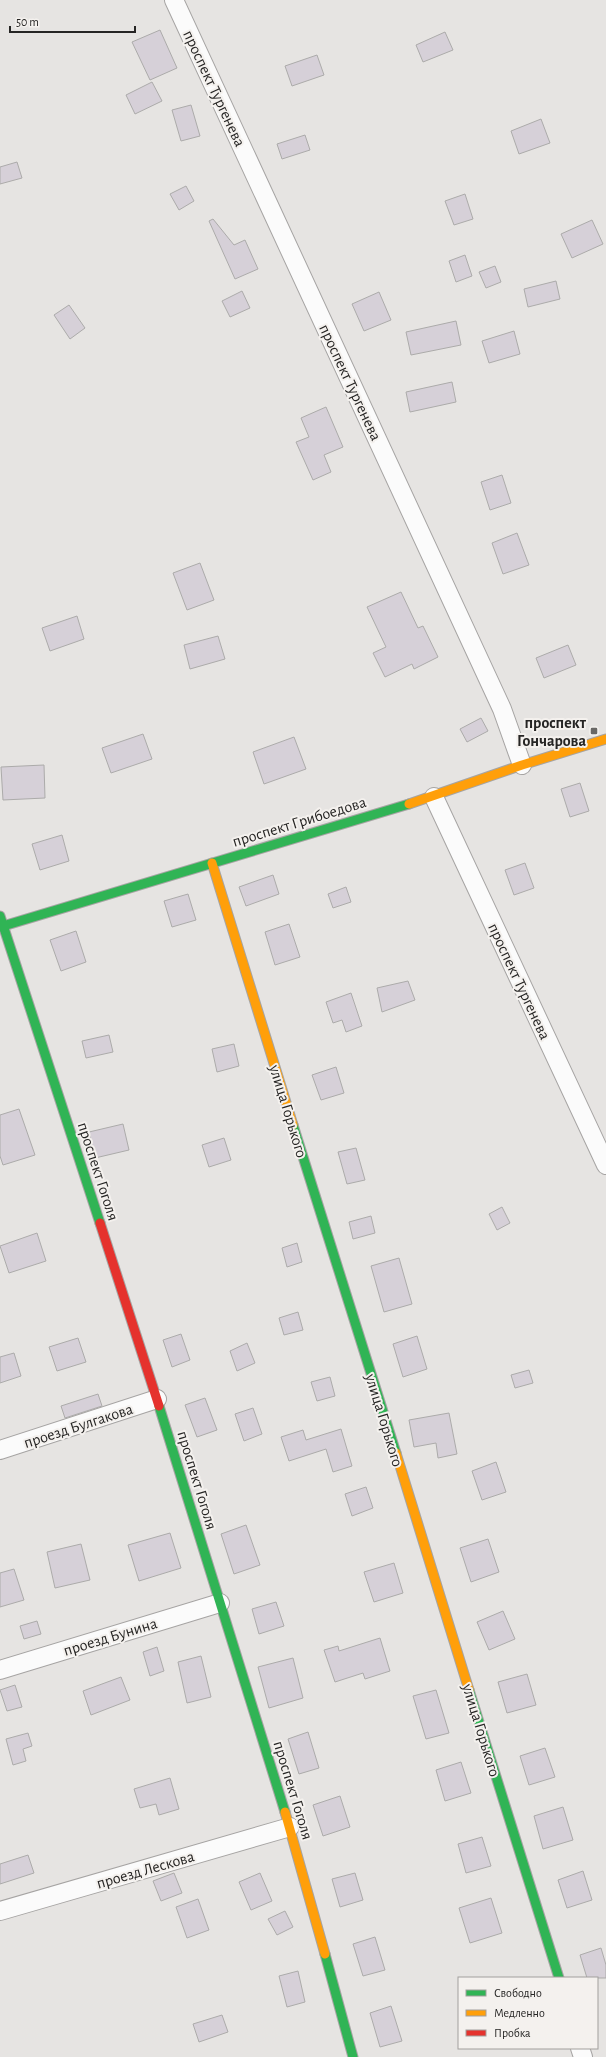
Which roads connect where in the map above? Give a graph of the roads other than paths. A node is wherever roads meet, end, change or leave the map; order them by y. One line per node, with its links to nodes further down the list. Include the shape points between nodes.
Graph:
1 (174, 0): 3 (street, проспект Тургенева, via 502,709)
2 (606, 739): 3 (street, проспект Грибоедова)
3 (522, 765): 4 (street, проспект Грибоедова)
4 (434, 797): 5 (street, проспект Грибоедова); 8 (street, проспект Тургенева)
5 (212, 863): 7 (street, проспект Грибоедова); 15 (street, улица Горького)
6 (0, 916): 7 (street, проспект Гоголя)
7 (2, 926): 9 (street, проспект Гоголя)
8 (606, 1165)
9 (157, 1399): 10 (street, проезд Булгакова); 11 (street, проспект Гоголя)
10 (0, 1450)
11 (220, 1603): 12 (street, проезд Бунина); 13 (street, проспект Гоголя)
12 (0, 1670)
13 (290, 1827): 14 (street, проезд Лескова); 16 (street, проспект Гоголя)
14 (0, 1911)
15 (559, 1977)
16 (353, 2057)

